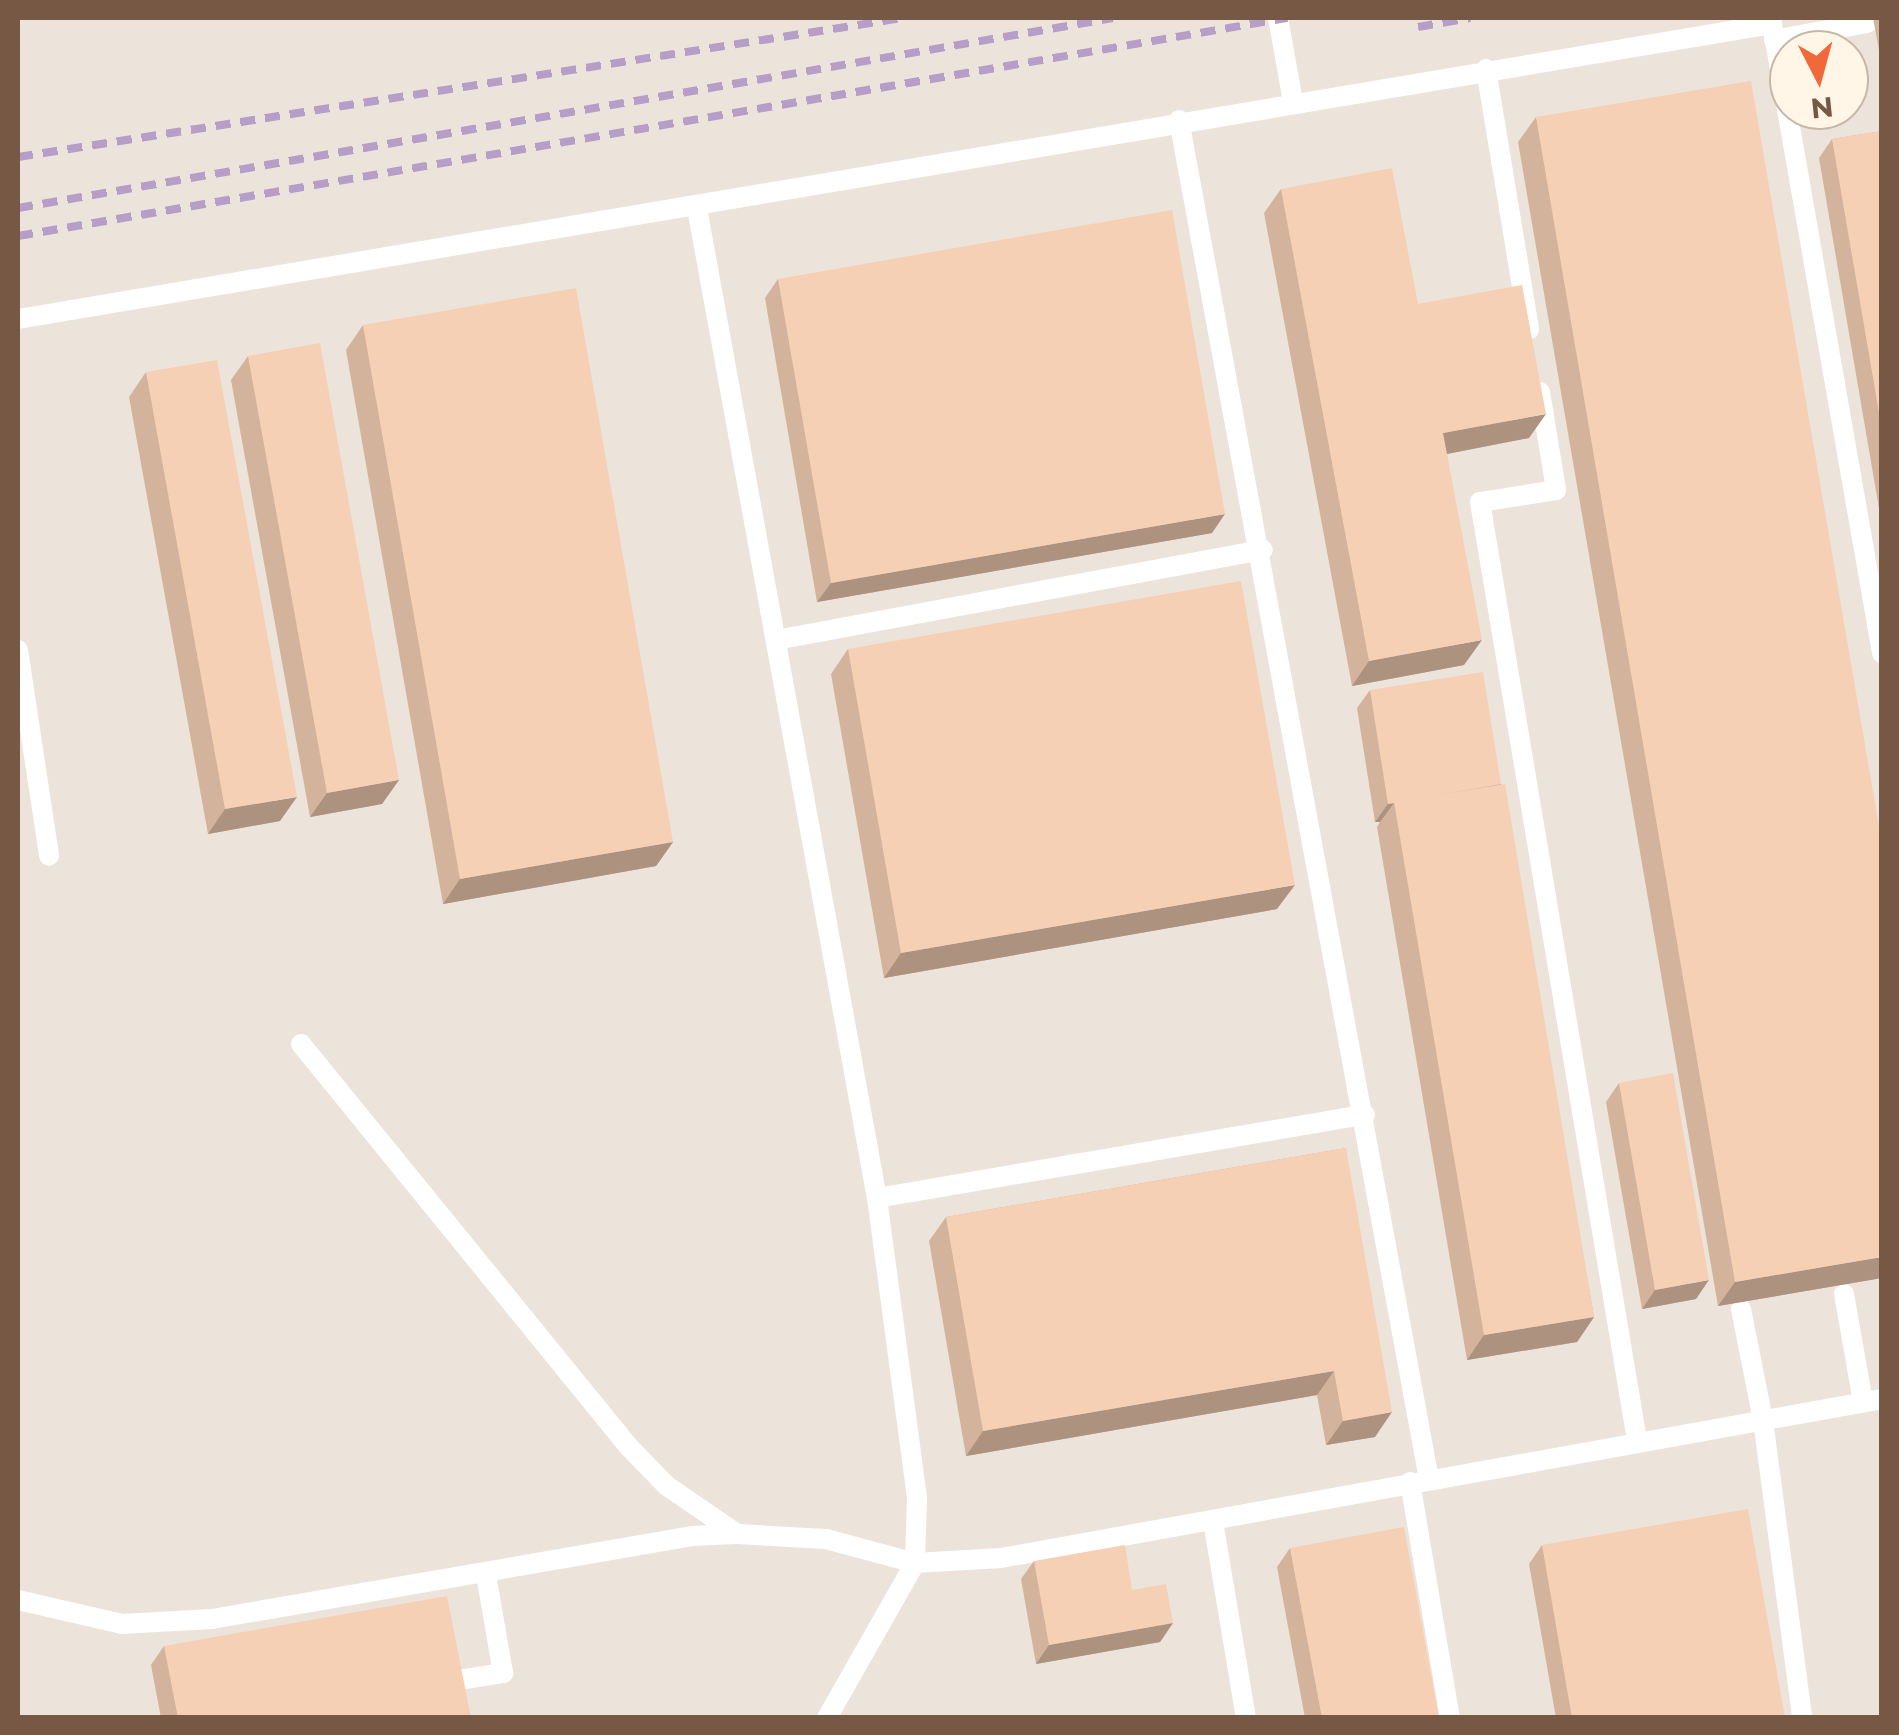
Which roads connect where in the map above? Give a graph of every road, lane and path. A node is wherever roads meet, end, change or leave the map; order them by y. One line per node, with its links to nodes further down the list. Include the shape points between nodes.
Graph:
1 (1278, 18): 5 (lane)
2 (1867, 23): 3 (lane)
3 (1772, 27): 4 (lane); 12 (lane)
4 (1486, 69): 5 (lane); 21 (lane, via 1556,490 1480,502)
5 (1292, 100): 6 (lane)
6 (1179, 120): 7 (lane); 9 (lane)
7 (698, 208): 8 (lane); 10 (lane)
8 (18, 319)
9 (1262, 550): 10 (lane); 15 (lane)
10 (776, 640): 16 (lane)
11 (18, 650): 13 (lane)
12 (1882, 652)
13 (50, 856)
14 (301, 1044): 24 (lane, via 629,1447 667,1486)
15 (1366, 1116): 16 (lane); 22 (lane)
16 (878, 1198): 25 (lane, via 917,1498)
17 (1844, 1294): 19 (lane)
18 (1741, 1309): 20 (lane)
19 (1872, 1400): 20 (lane)
20 (1763, 1420): 21 (lane); 32 (lane)
21 (1637, 1440): 22 (lane)
22 (1419, 1480): 23 (lane); 31 (lane)
23 (1213, 1520): 25 (lane, via 1002,1558); 30 (lane)
24 (737, 1534): 25 (lane, via 826,1539); 26 (lane, via 692,1536)
25 (915, 1563): 29 (lane)
26 (486, 1575): 27 (lane, via 161,1624 84,1619); 28 (lane, via 503,1672)
27 (18, 1600)
28 (459, 1680)
29 (826, 1718)
30 (1246, 1718)
31 (1450, 1718)
32 (1802, 1718)

